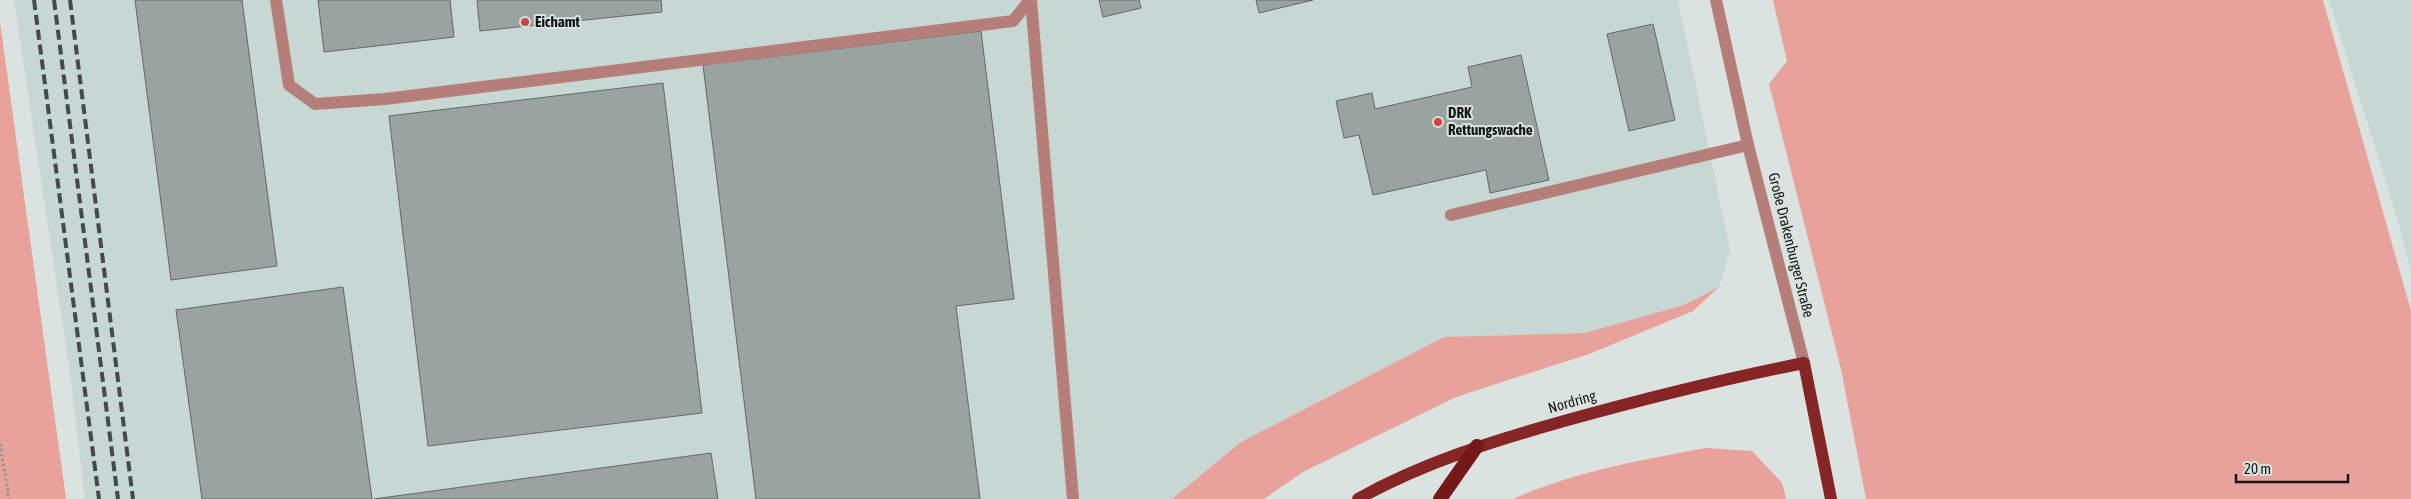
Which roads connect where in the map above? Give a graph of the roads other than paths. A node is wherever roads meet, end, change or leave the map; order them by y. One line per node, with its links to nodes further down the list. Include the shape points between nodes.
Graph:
1 (276, 0): 2 (street, via 289,85 315,104 1013,21)
2 (1030, 0): 8 (street)
3 (1716, 0): 4 (street, Große Drakenburger Straße)
4 (1748, 145): 5 (street); 6 (street, Große Drakenburger Straße)
5 (1451, 215)
6 (1804, 363): 7 (main road, Nordring, via 1645,398); 11 (main road, Große Drakenburger Straße)
7 (1477, 446): 9 (main road, Nordring); 10 (highway)
8 (1073, 499)
9 (1358, 499)
10 (1440, 499)
11 (1831, 499)

